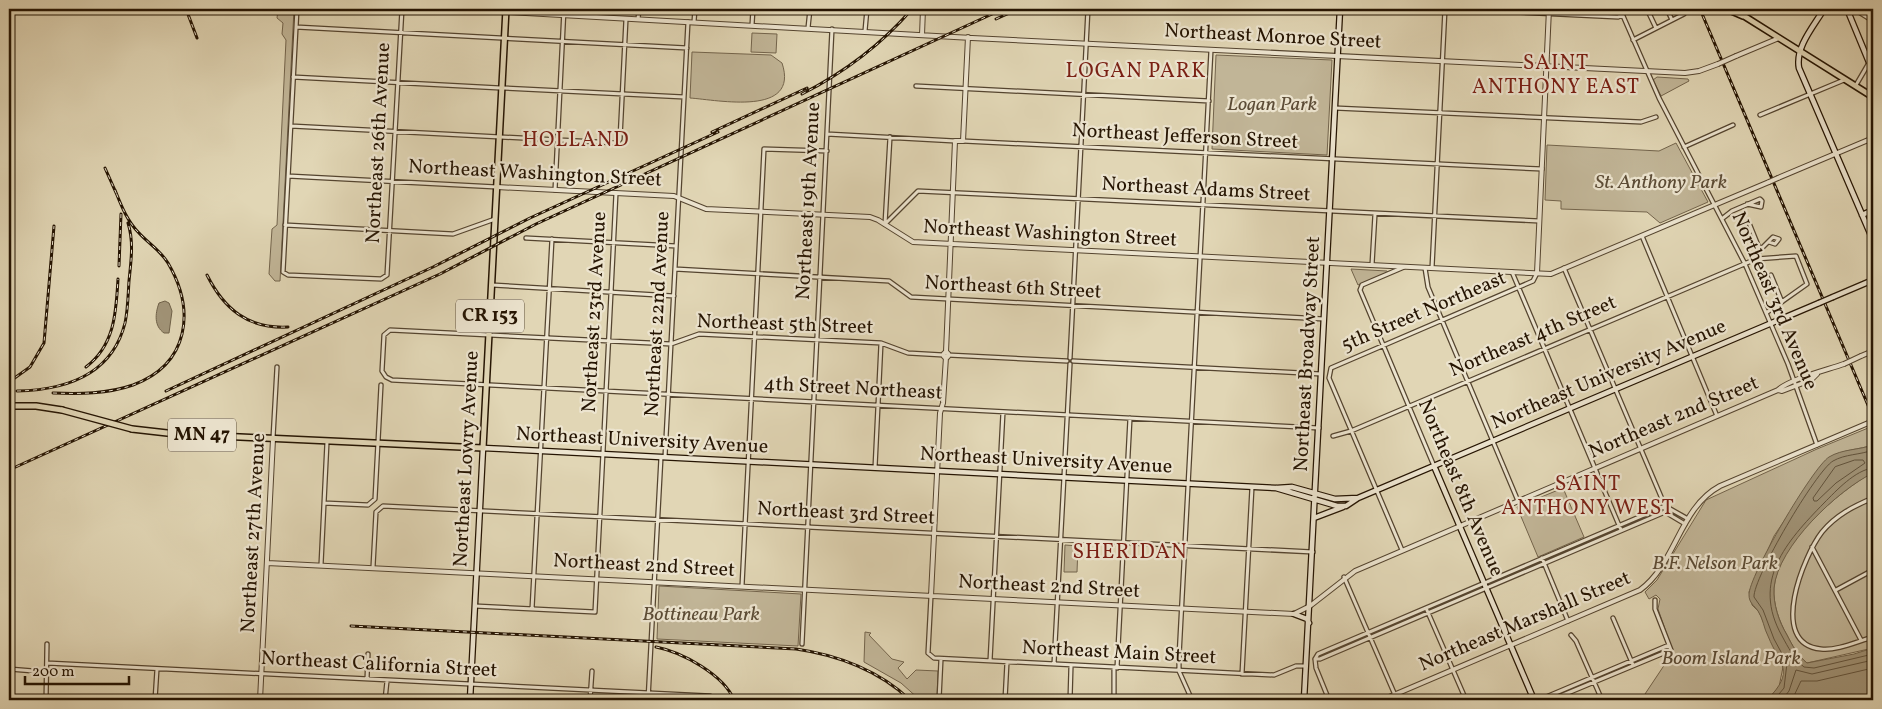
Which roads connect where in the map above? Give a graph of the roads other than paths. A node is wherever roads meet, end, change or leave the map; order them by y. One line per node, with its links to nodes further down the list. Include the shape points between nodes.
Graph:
1 (297, 9): 36 (street)
2 (402, 9): 41 (street, Northeast 26th Avenue)
3 (440, 9): 22 (street, Northeast Monroe Street)
4 (564, 9): 26 (street)
5 (639, 9): 30 (street)
6 (695, 9): 34 (street)
7 (753, 9): 35 (street)
8 (810, 9): 37 (street)
9 (867, 9): 40 (street)
10 (923, 9): 42 (street)
11 (1088, 9): 48 (street)
12 (1340, 9): 53 (main road, Northeast Broadway Street)
13 (1445, 9): 55 (street)
14 (1453, 9): 23 (street)
15 (1620, 9): 27 (street, Northeast 3rd Avenue)
16 (1647, 9): 38 (street)
17 (1667, 9): 31 (street)
18 (1727, 9): 28 (main road)
19 (1737, 9): 28 (main road)
20 (1748, 9): 28 (street)
21 (1824, 9): 52 (main road)
22 (506, 10): 26 (street, Northeast Monroe Street); 45 (main road, Northeast Lowry Avenue / CR 153)
23 (1549, 11): 27 (street); 57 (street)
24 (1848, 11): 32 (street, via 1857,11); 56 (main road)
25 (1684, 14): 31 (street)
26 (564, 15): 29 (street, Northeast Monroe Street); 47 (street)
27 (1623, 15): 46 (street, Northeast 3rd Avenue)
28 (1744, 16): 44 (main road)
29 (626, 19): 30 (street, Northeast Monroe Street); 49 (street)
30 (638, 19): 33 (street, Northeast Monroe Street)
31 (1672, 20): 38 (street)
32 (1873, 21)
33 (688, 22): 34 (street, Northeast Monroe Street); 50 (street, Northeast 22nd Avenue)
34 (694, 22): 35 (street, Northeast Monroe Street)
35 (752, 25): 37 (street, Northeast Monroe Street)
36 (296, 28): 41 (street); 60 (street)
37 (808, 28): 39 (street, Northeast Monroe Street)
38 (1656, 28): 46 (street)
39 (832, 29): 40 (street, Northeast Monroe Street); 82 (street, Northeast 19th Avenue)
40 (865, 31): 42 (street, Northeast Monroe Street)
41 (400, 33): 45 (street); 62 (street, Northeast 26th Avenue)
42 (922, 35): 43 (street, Northeast Monroe Street)
43 (968, 38): 48 (street, Northeast Monroe Street); 66 (street)
44 (1779, 38): 52 (main road); 58 (street, Northeast Monroe Street, bridge, via 1699,71)
45 (504, 39): 47 (street); 65 (main road, Northeast Lowry Avenue / CR 153)
46 (1633, 40): 58 (street, Northeast 3rd Avenue)
47 (562, 42): 49 (street); 67 (street)
48 (1087, 43): 51 (street, Northeast Monroe Street); 70 (street)
49 (624, 45): 50 (street); 68 (street)
50 (687, 48): 71 (street, Northeast 22nd Avenue)
51 (1211, 49): 53 (street, Northeast Monroe Street); 73 (street)
52 (1800, 51): 61 (main road); 69 (main road, via 1799,68)
53 (1338, 56): 55 (street, Northeast Monroe Street); 74 (main road, Northeast Broadway Street)
54 (1873, 56): 56 (street)
55 (1442, 60): 57 (street, Northeast Monroe Street); 75 (street)
56 (1869, 63): 59 (main road); 64 (street)
57 (1547, 66): 58 (street, Northeast Monroe Street); 78 (street)
58 (1646, 71): 90 (street, Northeast 3rd Avenue)
59 (1873, 72)
60 (293, 76): 62 (street); 79 (street)
61 (1844, 79): 64 (main road); 69 (street)
62 (398, 82): 65 (street); 81 (street, Northeast 26th Avenue)
63 (916, 86): 66 (street)
64 (1855, 86): 72 (main road)
65 (502, 88): 67 (street); 83 (main road, Northeast Lowry Avenue / CR 153)
66 (966, 89): 70 (street); 88 (street)
67 (559, 91): 68 (street); 86 (street)
68 (622, 94): 71 (street); 86 (street, via 618,142)
69 (1810, 94): 76 (street); 93 (main road)
70 (1084, 95): 73 (street); 89 (street)
71 (684, 97): 104 (street, Northeast 22nd Avenue)
72 (1873, 97)
73 (1209, 101): 92 (street)
74 (1335, 108): 75 (street); 94 (main road, Northeast Broadway Street)
75 (1440, 113): 78 (street); 95 (street)
76 (1760, 116)
77 (1656, 117): 78 (street, via 1641,122)
78 (1545, 118): 96 (street)
79 (290, 126): 81 (street); 97 (street)
80 (1733, 126): 90 (street)
81 (396, 131): 83 (street); 98 (street, Northeast 26th Avenue)
82 (827, 134): 84 (street, Northeast Jefferson Street); 91 (street, Northeast 19th Avenue)
83 (499, 137): 86 (street); 99 (main road, Northeast Lowry Avenue / CR 153)
84 (890, 137): 87 (street, Northeast Jefferson Street); 118 (street)
85 (1873, 138): 93 (street)
86 (556, 141): 100 (street)
87 (955, 141): 88 (street, Northeast Jefferson Street); 101 (street)
88 (963, 141): 89 (street, Northeast Jefferson Street)
89 (1081, 147): 92 (street, Northeast Jefferson Street); 103 (street)
90 (1684, 147): 107 (street, Northeast 3rd Avenue)
91 (827, 151): 109 (street, via 764,149); 111 (street, Northeast 19th Avenue)
92 (1206, 153): 94 (street, Northeast Jefferson Street); 106 (street)
93 (1836, 154): 107 (street, bridge); 113 (main road)
94 (1332, 160): 95 (street, Northeast Jefferson Street); 110 (main road, Northeast Broadway Street)
95 (1437, 165): 96 (street, Northeast Jefferson Street); 114 (street)
96 (1542, 169): 117 (street)
97 (288, 176): 98 (street, Northeast Washington Street); 120 (street)
98 (393, 181): 99 (street, Northeast Washington Street); 121 (street, Northeast 26th Avenue)
99 (496, 187): 100 (street, Northeast Washington Street); 116 (main road, Northeast Lowry Avenue / CR 153)
100 (555, 190): 102 (street, Northeast Washington Street)
101 (954, 192): 103 (street, Northeast Adams Street); 118 (street, Northeast Adams Street, via 914,192); 128 (street)
102 (616, 194): 104 (street, Northeast Washington Street, via 674,196); 126 (street, Northeast 23rd Avenue)
103 (1078, 198): 106 (street, Northeast Adams Street); 131 (street)
104 (679, 199): 109 (street, Northeast Washington Street, via 702,208); 129 (street, Northeast 22nd Avenue)
105 (1747, 204): 115 (street)
106 (1203, 205): 110 (street, Northeast Adams Street); 132 (street)
107 (1716, 205): 115 (street, Northeast 3rd Avenue); 122 (street)
108 (1873, 210): 113 (main road)
109 (761, 211): 111 (street, Northeast Washington Street); 144 (street)
110 (1330, 211): 112 (street, Northeast Adams Street); 134 (main road, Northeast Broadway Street)
111 (824, 214): 118 (street, Northeast Washington Street, via 870,217); 146 (street, Northeast 19th Avenue)
112 (1375, 214): 114 (street, Northeast Adams Street); 136 (street)
113 (1862, 214): 125 (main road)
114 (1435, 217): 117 (street, Northeast Adams Street); 139 (street)
115 (1723, 218): 135 (street, Northeast 3rd Avenue)
116 (495, 219): 121 (street, via 457,234); 148 (main road, Northeast Lowry Avenue / CR 153)
117 (1539, 222): 143 (street)
118 (885, 224): 128 (street, Northeast Washington Street, via 913,242)
119 (1749, 224): 130 (street)
120 (285, 225): 121 (street); 121 (street, Northeast 26th Avenue, via 284,273 386,278)
121 (390, 230)
122 (1642, 236): 140 (street); 153 (street)
123 (526, 238): 124 (street)
124 (552, 239): 126 (street); 149 (street)
125 (1873, 240)
126 (614, 242): 129 (street); 151 (street, Northeast 23rd Avenue)
127 (1769, 242): 130 (street)
128 (951, 244): 131 (street, Northeast Washington Street); 154 (street)
129 (676, 246): 141 (street, Northeast 22nd Avenue)
130 (1760, 250): 133 (street)
131 (1076, 251): 132 (street, Northeast Washington Street); 156 (street)
132 (1201, 257): 134 (street, Northeast Washington Street); 157 (street)
133 (1756, 259): 135 (street, Northeast 4th Street); 155 (street, via 1796,256 1807,284)
134 (1327, 263): 136 (street, Northeast Washington Street); 159 (main road, Northeast Broadway Street)
135 (1745, 264): 153 (street, Northeast 4th Street); 158 (street, Northeast 3rd Avenue)
136 (1372, 265): 137 (street, Northeast Washington Street)
137 (1404, 267): 138 (street, Northeast Washington Street); 170 (street, Northeast 8th Avenue, via 1360,287)
138 (1425, 268): 139 (street, Northeast Washington Street); 160 (street, via 1428,287)
139 (1432, 268): 142 (street, Northeast Washington Street)
140 (1564, 268): 143 (street, Northeast Washington Street, via 1551,274); 162 (street)
141 (676, 269): 144 (street, Northeast 6th Street); 152 (street, Northeast 22nd Avenue)
142 (1512, 272): 143 (street, Northeast Washington Street); 150 (street)
143 (1537, 273): 150 (street, 5th Street Northeast, via 1533,282)
144 (758, 274): 146 (street, Northeast 6th Street); 164 (street)
145 (1771, 275): 155 (street)
146 (821, 277): 154 (street, Northeast 6th Street, via 889,281 911,297); 166 (street, Northeast 19th Avenue)
147 (1873, 280): 161 (main road, Northeast University Avenue / MN 47, bridge)
148 (492, 285): 149 (street); 163 (main road, Northeast Lowry Avenue / CR 153)
149 (549, 288): 151 (street); 165 (street)
150 (1519, 288): 160 (street, 5th Street Northeast); 171 (street)
151 (612, 292): 152 (street); 167 (street, Northeast 23rd Avenue)
152 (674, 296): 169 (street, Northeast 22nd Avenue)
153 (1667, 296): 162 (street, Northeast 4th Street); 174 (street)
154 (948, 299): 156 (street, Northeast 6th Street); 173 (street)
155 (1782, 302): 158 (street)
156 (1073, 306): 157 (street, Northeast 6th Street); 175 (street)
157 (1198, 312): 159 (street, Northeast 6th Street); 177 (street)
158 (1766, 313): 161 (street, Northeast 3rd Avenue)
159 (1324, 319): 178 (main road, Northeast Broadway Street)
160 (1442, 321): 170 (street, 5th Street Northeast); 180 (street)
161 (1771, 323): 174 (main road, Northeast University Avenue / MN 47); 182 (street, Northeast 3rd Avenue)
162 (1590, 330): 171 (street, Northeast 4th Street); 185 (street)
163 (488, 334): 165 (street, Northeast 5th Street); 179 (street, Northeast 5th Street, via 387,331 382,371); 181 (main road, Northeast Lowry Avenue / CR 153)
164 (755, 336): 166 (street, Northeast 5th Street); 169 (street, Northeast 5th Street, via 697,334); 188 (street)
165 (546, 338): 167 (street, Northeast 5th Street); 184 (street)
166 (818, 339): 168 (street, Northeast 5th Street); 189 (street, Northeast 19th Avenue)
167 (609, 341): 169 (street, Northeast 5th Street); 186 (street, Northeast 23rd Avenue)
168 (881, 342): 173 (street, Northeast 5th Street, via 906,352); 190 (street)
169 (671, 344): 187 (street, Northeast 22nd Avenue)
170 (1383, 346): 192 (street, Northeast 8th Avenue); 202 (street, 5th Street Northeast, via 1331,368 1329,373)
171 (1544, 349): 180 (street, Northeast 4th Street); 194 (street)
172 (1873, 350): 182 (street, Northeast 2nd Street, bridge)
173 (946, 355): 175 (street, Northeast 5th Street); 193 (street)
174 (1693, 356): 185 (main road, Northeast University Avenue / MN 47); 197 (street)
175 (1070, 361): 177 (street, Northeast 5th Street); 196 (street)
176 (278, 367): 204 (street, Northeast 27th Avenue)
177 (1195, 368): 178 (street, Northeast 5th Street); 199 (street)
178 (1322, 374): 201 (main road, Northeast Broadway Street)
179 (386, 377): 181 (street, 4th Street Northeast, via 392,380)
180 (1467, 381): 192 (street, Northeast 4th Street); 205 (street)
181 (486, 384): 184 (street, 4th Street Northeast); 209 (main road, Northeast Lowry Avenue / CR 153)
182 (1795, 384): 197 (street, Northeast 2nd Street); 208 (street, Northeast 3rd Avenue)
183 (381, 385): 207 (street)
184 (543, 388): 186 (street, 4th Street Northeast); 211 (street)
185 (1615, 389): 194 (main road, Northeast University Avenue / MN 47); 210 (street)
186 (606, 391): 187 (street, 4th Street Northeast); 212 (street, Northeast 23rd Avenue)
187 (668, 395): 188 (street, 4th Street Northeast); 213 (street, Northeast 22nd Avenue)
188 (752, 399): 189 (street, 4th Street Northeast); 214 (street)
189 (814, 402): 190 (street, 4th Street Northeast); 215 (street, Northeast 19th Avenue)
190 (878, 405): 193 (street, 4th Street Northeast); 217 (street)
191 (9, 406): 204 (main road, Northeast University Avenue / MN 47, bridge, via 62,410 132,428 176,434)
192 (1409, 406): 202 (street, Northeast 4th Street); 216 (street, Northeast 8th Avenue)
193 (941, 408): 195 (street, 4th Street Northeast); 219 (street)
194 (1570, 408): 205 (main road, Northeast University Avenue / MN 47); 218 (street)
195 (1003, 412): 196 (street, 4th Street Northeast); 220 (street)
196 (1067, 415): 198 (street, 4th Street Northeast); 221 (street)
197 (1717, 416): 210 (street, Northeast 2nd Street)
198 (1130, 418): 199 (street, 4th Street Northeast); 222 (street)
199 (1192, 422): 201 (street, 4th Street Northeast); 223 (street)
200 (1871, 422): 208 (street)
201 (1318, 428): 227 (main road, Northeast Broadway Street)
202 (1351, 431): 203 (street, Northeast 4th Street); 226 (street)
203 (1333, 436)
204 (273, 439): 206 (main road, Northeast University Avenue / MN 47); 257 (street, Northeast 27th Avenue)
205 (1493, 441): 216 (main road, Northeast University Avenue / MN 47); 231 (street)
206 (327, 442): 207 (main road, Northeast University Avenue / MN 47); 232 (street)
207 (379, 444): 209 (main road, Northeast University Avenue / MN 47); 232 (street, via 373,502 368,505)
208 (1817, 445): 241 (street, Northeast Marshall Street, via 1720,486 1699,501)
209 (483, 448): 211 (main road, Northeast University Avenue / MN 47); 235 (main road, Northeast Lowry Avenue / CR 153)
210 (1640, 449): 218 (street, Northeast 2nd Street); 234 (street)
211 (540, 451): 212 (main road, Northeast University Avenue / MN 47); 237 (street)
212 (602, 454): 213 (main road, Northeast University Avenue / MN 47); 238 (street, Northeast 23rd Avenue)
213 (663, 457): 214 (main road, Northeast University Avenue / MN 47); 240 (street, Northeast 22nd Avenue)
214 (749, 461): 215 (main road, Northeast University Avenue / MN 47); 242 (street)
215 (811, 464): 217 (main road, Northeast University Avenue / MN 47); 245 (street, Northeast 19th Avenue)
216 (1434, 466): 226 (main road, Northeast University Avenue / MN 47); 243 (main road, Northeast 8th Avenue)
217 (875, 468): 219 (main road, Northeast University Avenue / MN 47)
218 (1595, 468): 231 (street, Northeast 2nd Street); 244 (street)
219 (937, 471): 220 (main road, Northeast University Avenue / MN 47); 247 (street)
220 (1000, 474): 221 (main road, Northeast University Avenue / MN 47); 248 (street)
221 (1064, 477): 222 (main road, Northeast University Avenue / MN 47); 249 (street)
222 (1126, 480): 223 (main road, Northeast University Avenue / MN 47); 250 (street)
223 (1189, 484): 224 (main road, Northeast University Avenue / MN 47); 251 (street)
224 (1252, 487): 225 (main road, Northeast University Avenue / MN 47); 253 (street)
225 (1276, 488): 227 (main road, Northeast University Avenue / MN 47, via 1292,487); 230 (main road, Northeast University Avenue / MN 47)
226 (1376, 490): 228 (main road, Northeast University Avenue / MN 47); 254 (street)
227 (1316, 494): 228 (main road, Northeast University Avenue / MN 47, via 1334,499); 230 (main road, Northeast Broadway Street)
228 (1358, 498): 233 (main road, Northeast University Avenue / MN 47)
229 (1873, 498): 252 (street, via 1838,517)
230 (1315, 500): 233 (main road, Northeast University Avenue / MN 47); 239 (main road, Northeast Broadway Street)
231 (1518, 501): 243 (street, Northeast 2nd Street)
232 (324, 503): 259 (street)
233 (1346, 506): 239 (main road)
234 (1665, 506): 236 (street); 241 (street); 244 (street)
235 (479, 510): 237 (street, Northeast 3rd Street); 260 (street, Northeast 3rd Street, via 379,507); 262 (main road, Northeast Lowry Avenue / CR 153)
236 (1665, 512): 241 (street); 246 (street)
237 (537, 513): 238 (street, Northeast 3rd Street); 263 (street)
238 (599, 516): 240 (street, Northeast 3rd Street); 265 (street, Northeast 23rd Avenue)
239 (1314, 518): 255 (main road, Northeast Broadway Street)
240 (658, 520): 242 (street, Northeast 3rd Street); 266 (street, Northeast 22nd Avenue)
241 (1687, 522): 285 (street, Northeast Marshall Street, via 1647,585)
242 (745, 524): 245 (street, Northeast 3rd Street); 267 (street)
243 (1460, 526): 254 (street, Northeast 2nd Street); 268 (main road, Northeast 8th Avenue)
244 (1619, 526): 246 (street); 256 (street)
245 (808, 527): 247 (street, Northeast 3rd Street); 269 (street, Northeast 19th Avenue)
246 (1621, 530): 258 (street)
247 (934, 533): 248 (street, Northeast 3rd Street); 271 (street)
248 (996, 536): 249 (street, Northeast 3rd Street); 272 (street)
249 (1061, 540): 250 (street, Northeast 3rd Street); 274 (street)
250 (1123, 543): 251 (street, Northeast 3rd Street); 276 (street)
251 (1186, 546): 253 (street, Northeast 3rd Street); 280 (street)
252 (1812, 547): 270 (street); 291 (street, via 1802,566 1795,593 1792,616 1798,633 1806,643 1819,649)
253 (1248, 549): 255 (street, Northeast 3rd Street); 281 (street)
254 (1402, 550): 264 (street, Northeast 2nd Street)
255 (1312, 552): 277 (main road, Northeast Broadway Street)
256 (1542, 558): 258 (street); 268 (street)
257 (267, 563): 259 (street, Northeast 2nd Street); 314 (street, Northeast 27th Avenue)
258 (1544, 563): 268 (street); 285 (street)
259 (321, 565): 260 (street, Northeast 2nd Street)
260 (373, 567): 262 (street, Northeast 2nd Street)
261 (1873, 570): 270 (street)
262 (476, 573): 263 (street, Northeast 2nd Street); 275 (main road, Northeast Lowry Avenue / CR 153)
263 (534, 575): 265 (street, Northeast 2nd Street); 279 (street)
264 (1344, 577): 277 (street, Northeast 2nd Street); 287 (street)
265 (596, 579): 266 (street, Northeast 2nd Street); 279 (street, Northeast 23rd Avenue, via 595,612)
266 (654, 582): 267 (street, Northeast 2nd Street); 322 (street, Northeast 22nd Avenue)
267 (742, 586): 269 (street, Northeast 2nd Street)
268 (1485, 586): 278 (street); 282 (street); 295 (main road, Northeast 8th Avenue)
269 (805, 589): 271 (street, Northeast 2nd Street); 293 (street, Northeast 19th Avenue)
270 (1836, 590): 291 (street)
271 (931, 596): 272 (street, Northeast 2nd Street); 297 (street, Northeast Main Street, via 929,656)
272 (993, 599): 274 (street, Northeast 2nd Street); 299 (street)
273 (1655, 600): 294 (street, via 1655,609)
274 (1057, 602): 276 (street, Northeast 2nd Street); 303 (street)
275 (475, 606): 279 (street); 320 (main road, Northeast Lowry Avenue / CR 153)
276 (1120, 606): 280 (street, Northeast 2nd Street); 307 (street)
277 (1310, 606): 283 (street, Northeast 2nd Street); 286 (main road, Northeast Broadway Street)
278 (1426, 608): 282 (street); 287 (street)
279 (532, 609)
280 (1182, 609): 281 (street, Northeast 2nd Street); 312 (street)
281 (1245, 612): 283 (street, Northeast 2nd Street); 315 (street)
282 (1428, 613): 290 (street); 310 (street)
283 (1294, 614): 286 (main road)
284 (1613, 618): 300 (street)
285 (1568, 621): 295 (street, Northeast Marshall Street)
286 (1309, 622): 306 (main road, Northeast Broadway Street)
287 (1369, 633): 290 (street); 298 (street, via 1318,654)
288 (1571, 635): 316 (street)
289 (1873, 636): 291 (street)
290 (1371, 638): 298 (street); 323 (street)
291 (1861, 640)
292 (47, 644): 302 (street)
293 (802, 644)
294 (1669, 645): 300 (street); 304 (street, via 1671,650)
295 (1510, 646): 310 (street, Northeast Marshall Street); 341 (main road, Northeast 8th Avenue)
296 (368, 654): 317 (street)
297 (941, 659): 299 (street, Northeast Main Street); 332 (street)
298 (1315, 660): 338 (street)
299 (990, 661): 301 (street, Northeast Main Street)
300 (1631, 661): 304 (street); 316 (street)
301 (1007, 662): 303 (street, Northeast Main Street); 333 (street)
302 (47, 663): 309 (street, Northeast California Street); 313 (street)
303 (1054, 664): 305 (street, Northeast Main Street)
304 (1633, 665): 319 (street)
305 (1071, 666): 307 (street, Northeast Main Street); 334 (street)
306 (1306, 666): 315 (street, Northeast Main Street, via 1296,666 1274,675); 337 (main road, Northeast Broadway Street)
307 (1115, 668): 312 (street, Northeast Main Street); 335 (street)
308 (9, 669): 313 (street)
309 (157, 669): 314 (street, Northeast California Street); 326 (street)
310 (1453, 670): 323 (street, Northeast Marshall Street); 340 (street)
311 (592, 671): 321 (street)
312 (1179, 671): 315 (street, Northeast Main Street); 336 (street)
313 (46, 672): 325 (street)
314 (261, 674): 317 (street, Northeast California Street); 327 (street, Northeast 27th Avenue)
315 (1242, 674)
316 (1592, 678): 319 (street); 342 (street)
317 (367, 679): 318 (street, Northeast California Street)
318 (386, 680): 320 (street, Northeast California Street); 328 (street)
319 (1594, 682): 343 (street); 344 (street)
320 (471, 684): 321 (street, Northeast California Street); 329 (main road, Northeast Lowry Avenue / CR 153)
321 (591, 690): 322 (street, Northeast California Street); 330 (street)
322 (649, 693): 324 (street, Northeast California Street); 331 (street, Northeast 22nd Avenue)
323 (1395, 695): 339 (street, Northeast Marshall Street)
324 (710, 696)
325 (46, 700)
326 (155, 700)
327 (260, 700)
328 (385, 700)
329 (470, 700)
330 (590, 700)
331 (648, 700)
332 (939, 700)
333 (1005, 700)
334 (1070, 700)
335 (1114, 700)
336 (1192, 700)
337 (1304, 700)
338 (1329, 700)
339 (1382, 700)
340 (1466, 700)
341 (1534, 700)
342 (1539, 700)
343 (1552, 700)
344 (1602, 700)

